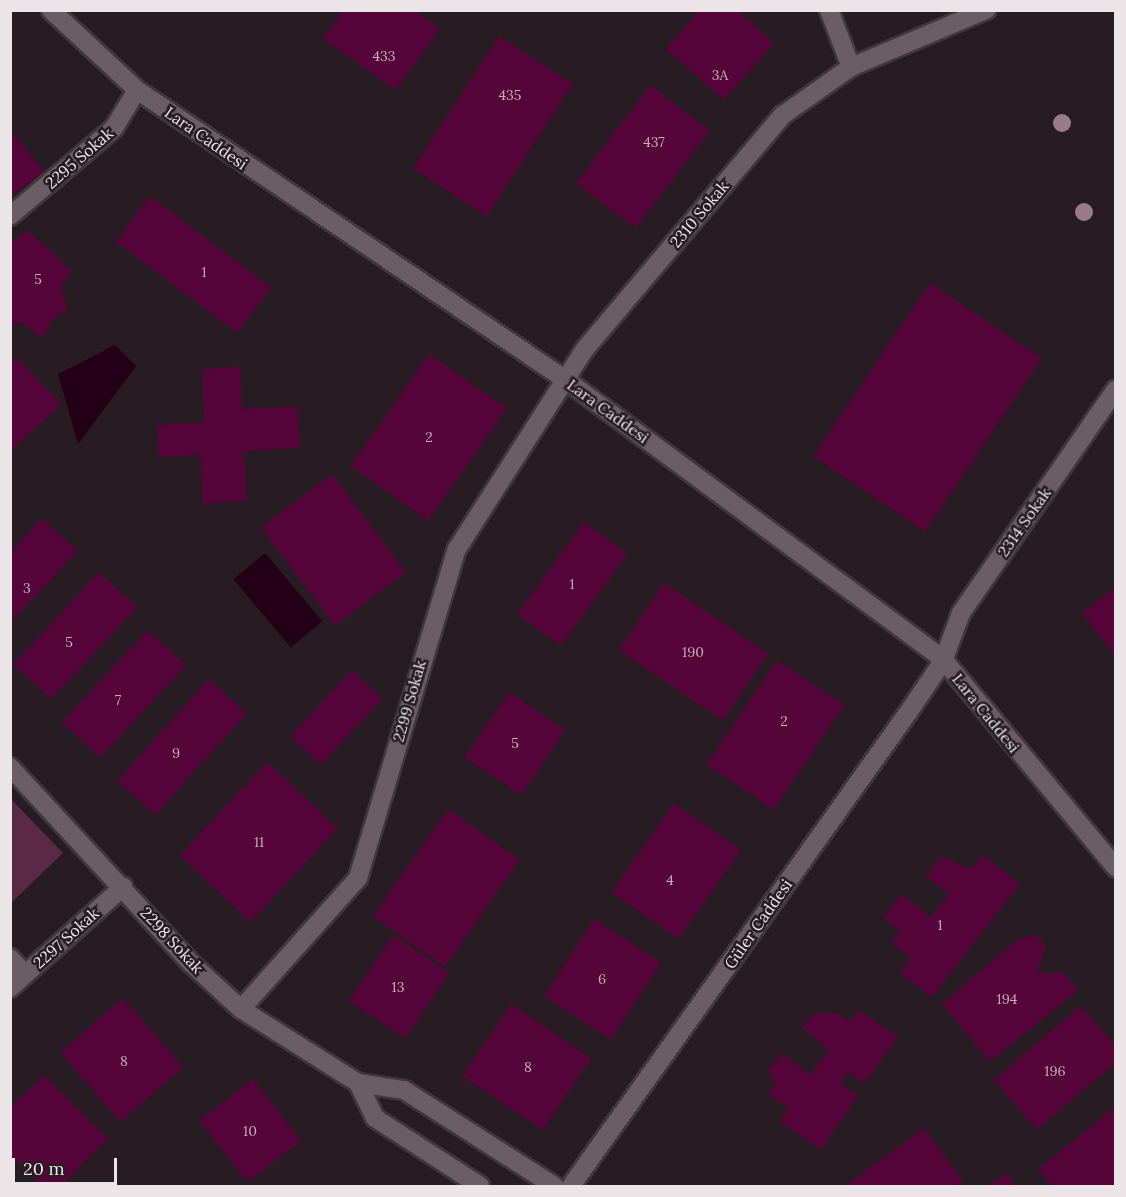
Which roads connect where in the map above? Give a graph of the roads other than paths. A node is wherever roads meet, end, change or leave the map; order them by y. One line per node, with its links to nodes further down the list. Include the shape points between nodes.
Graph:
1 (51, 10): 5 (street, Lara Caddesi)
2 (829, 10): 4 (street)
3 (986, 10): 4 (street, 2310 Sokak)
4 (851, 68): 7 (street, 2310 Sokak, via 783,114 585,349)
5 (137, 90): 6 (street, 2295 Sokak, via 114,128); 7 (street, Lara Caddesi)
6 (10, 216)
7 (566, 380): 9 (street, Lara Caddesi); 16 (street, 2299 Sokak, via 458,549 358,878)
8 (1116, 389): 9 (street, 2314 Sokak, via 962,613)
9 (943, 661): 11 (street, Lara Caddesi); 20 (street, Güler Caddesi)
10 (10, 767): 12 (street, 2298 Sokak)
11 (1116, 868)
12 (123, 887): 14 (street, 2297 Sokak); 16 (street, 2298 Sokak, via 192,964)
13 (10, 958): 14 (street)
14 (26, 974): 15 (street, 2297 Sokak)
15 (10, 988)
16 (242, 1009): 17 (street, 2298 Sokak)
17 (358, 1083): 18 (street, via 375,1118); 19 (street, 2298 Sokak, via 404,1090)
18 (480, 1186)
19 (554, 1186)
20 (571, 1186)

